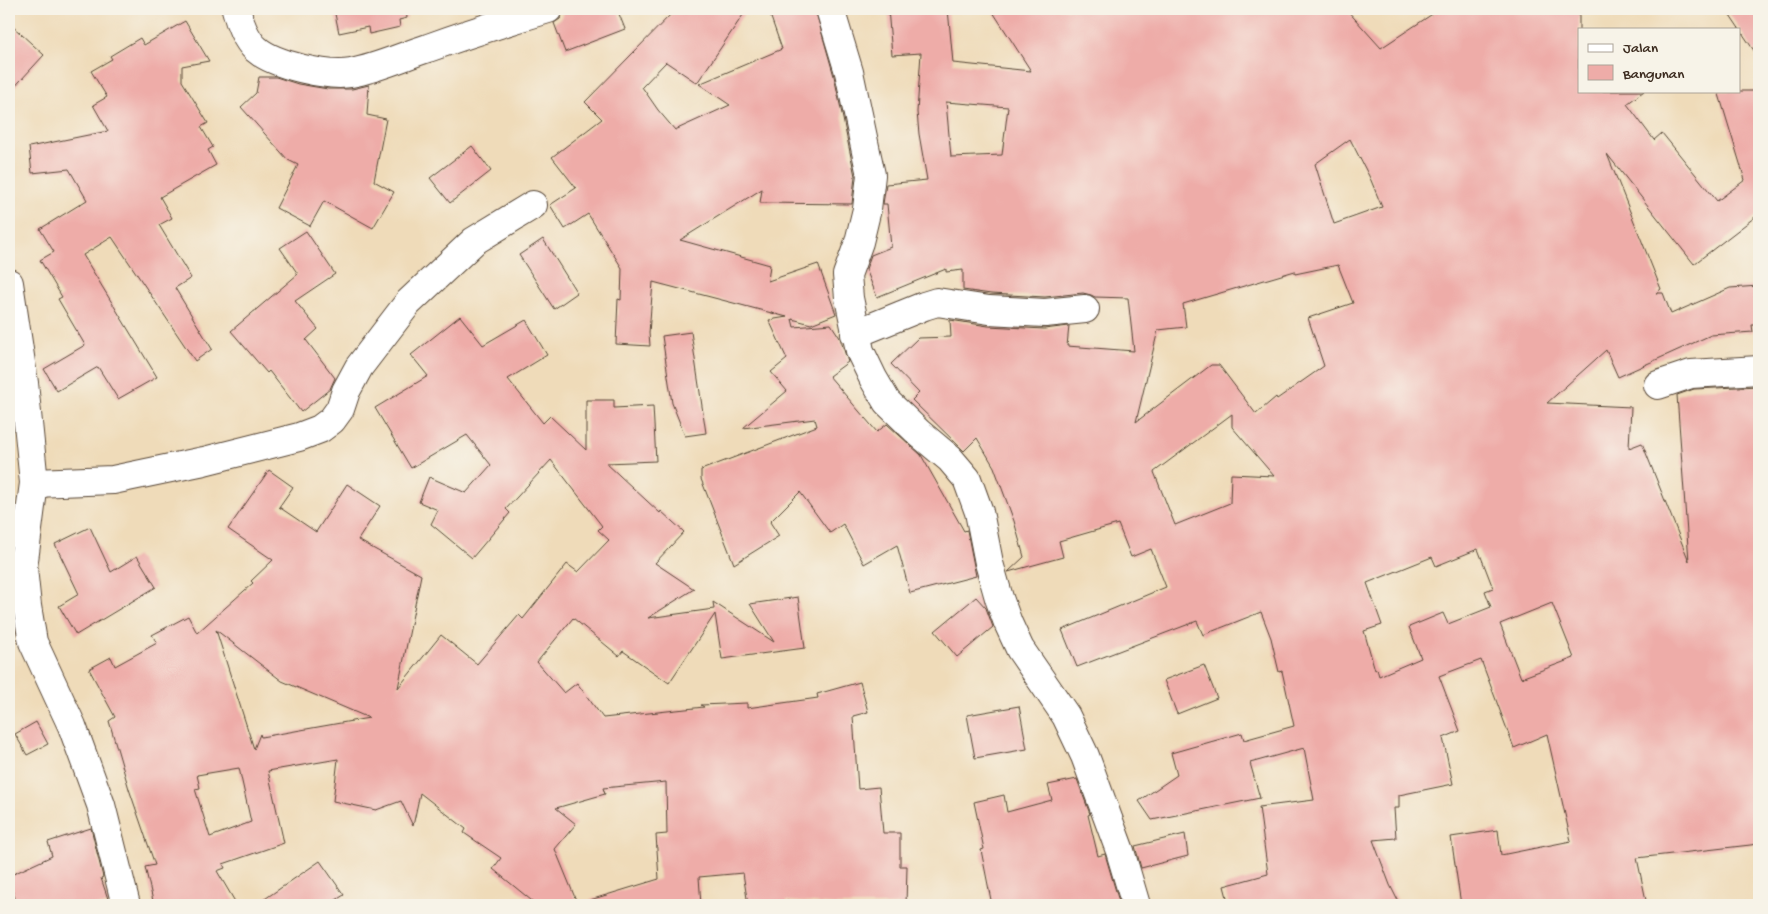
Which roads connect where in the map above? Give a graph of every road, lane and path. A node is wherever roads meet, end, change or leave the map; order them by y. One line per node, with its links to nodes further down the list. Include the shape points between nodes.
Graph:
1 (236, 9): 2 (street, via 240,25 256,49 302,70 350,73)
2 (548, 9)
3 (830, 9): 7 (street, via 849,72 871,175 867,209 847,275)
4 (534, 205): 10 (street, via 474,242 408,303 359,367 340,410 320,429 204,461 113,480)
5 (9, 283): 10 (street)
6 (1085, 310): 7 (street, via 1045,313 989,310 937,302)
7 (855, 334): 12 (street, via 872,378 887,402 967,479 979,512 998,598 1020,649 1066,716 1085,756)
8 (1759, 370): 9 (street, via 1691,374)
9 (1658, 385)
10 (34, 483): 11 (street, via 23,568 33,642 72,726 101,805)
11 (126, 905)
12 (1136, 905)

